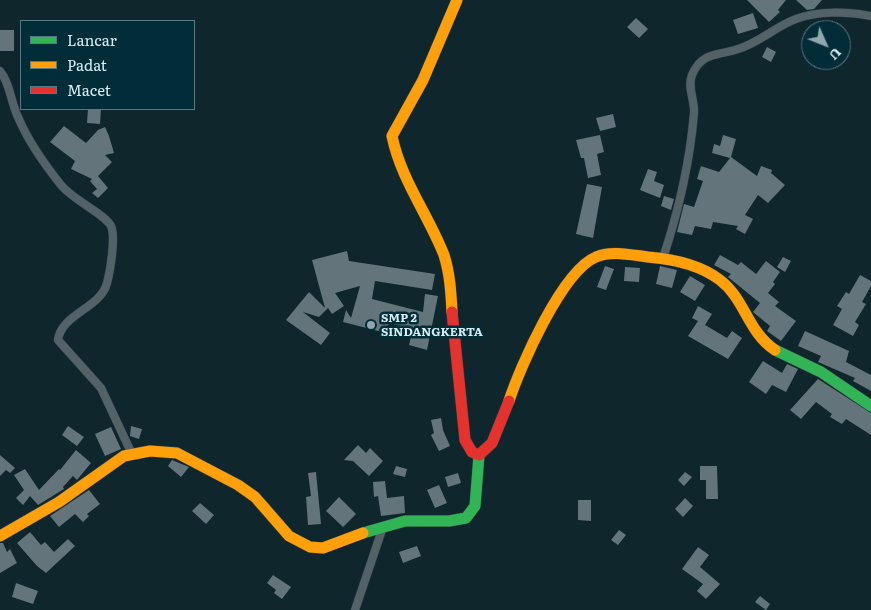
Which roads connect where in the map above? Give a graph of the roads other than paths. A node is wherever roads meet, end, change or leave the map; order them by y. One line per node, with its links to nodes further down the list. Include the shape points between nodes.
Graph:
1 (457, 0): 7 (street, via 423,80 392,136 398,163 444,254 449,272 465,440 472,452)
2 (871, 16): 4 (street, via 842,11 796,19 738,50 714,53 699,64 690,78 695,112 686,168)
3 (0, 71): 6 (street, via 26,133 62,186 76,200 104,218 112,228 107,285 102,294 65,326 58,340 101,388)
4 (663, 258): 5 (street, via 696,267 716,277 734,294 754,333 781,355 815,369); 7 (street, via 600,255 585,262 564,289 544,324 517,378 492,444)
5 (871, 406)
6 (131, 452): 8 (street, via 164,451 184,457 247,490 292,538 312,547 336,545); 9 (street, via 35,518)
7 (479, 455): 8 (street, via 475,506 468,518 443,523 403,521)
8 (383, 527): 10 (street)
9 (0, 536)
10 (355, 610)

